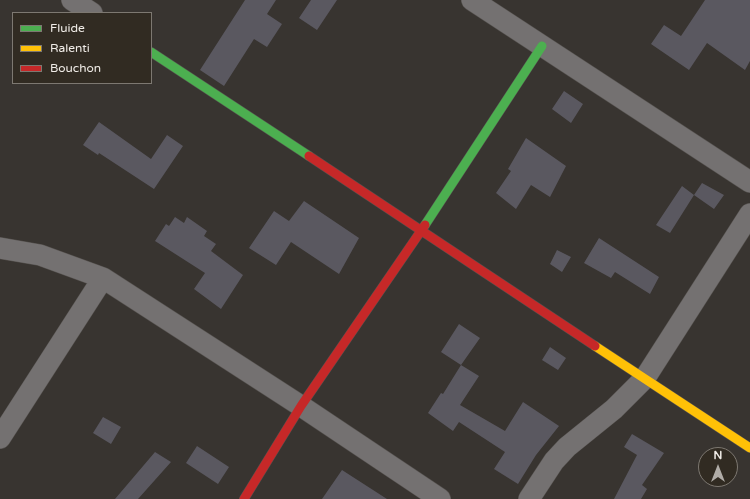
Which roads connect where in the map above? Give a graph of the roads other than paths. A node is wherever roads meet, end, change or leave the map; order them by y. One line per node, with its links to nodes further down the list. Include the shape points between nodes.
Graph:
1 (72, 0): 4 (street)
2 (472, 0): 3 (street)
3 (491, 6): 5 (street)
4 (90, 12)
5 (542, 46): 7 (street); 9 (street)
6 (152, 53): 9 (street)
7 (750, 182)
8 (750, 214): 12 (street)
9 (422, 230): 12 (street); 13 (street)
10 (0, 248): 11 (street, via 40,255)
11 (103, 278): 13 (street); 14 (street)
12 (645, 378): 15 (street); 18 (street, via 614,409 567,447 554,461)
13 (301, 406): 16 (street); 17 (street)
14 (0, 438)
15 (750, 448)
16 (244, 499)
17 (440, 499)
18 (529, 499)

